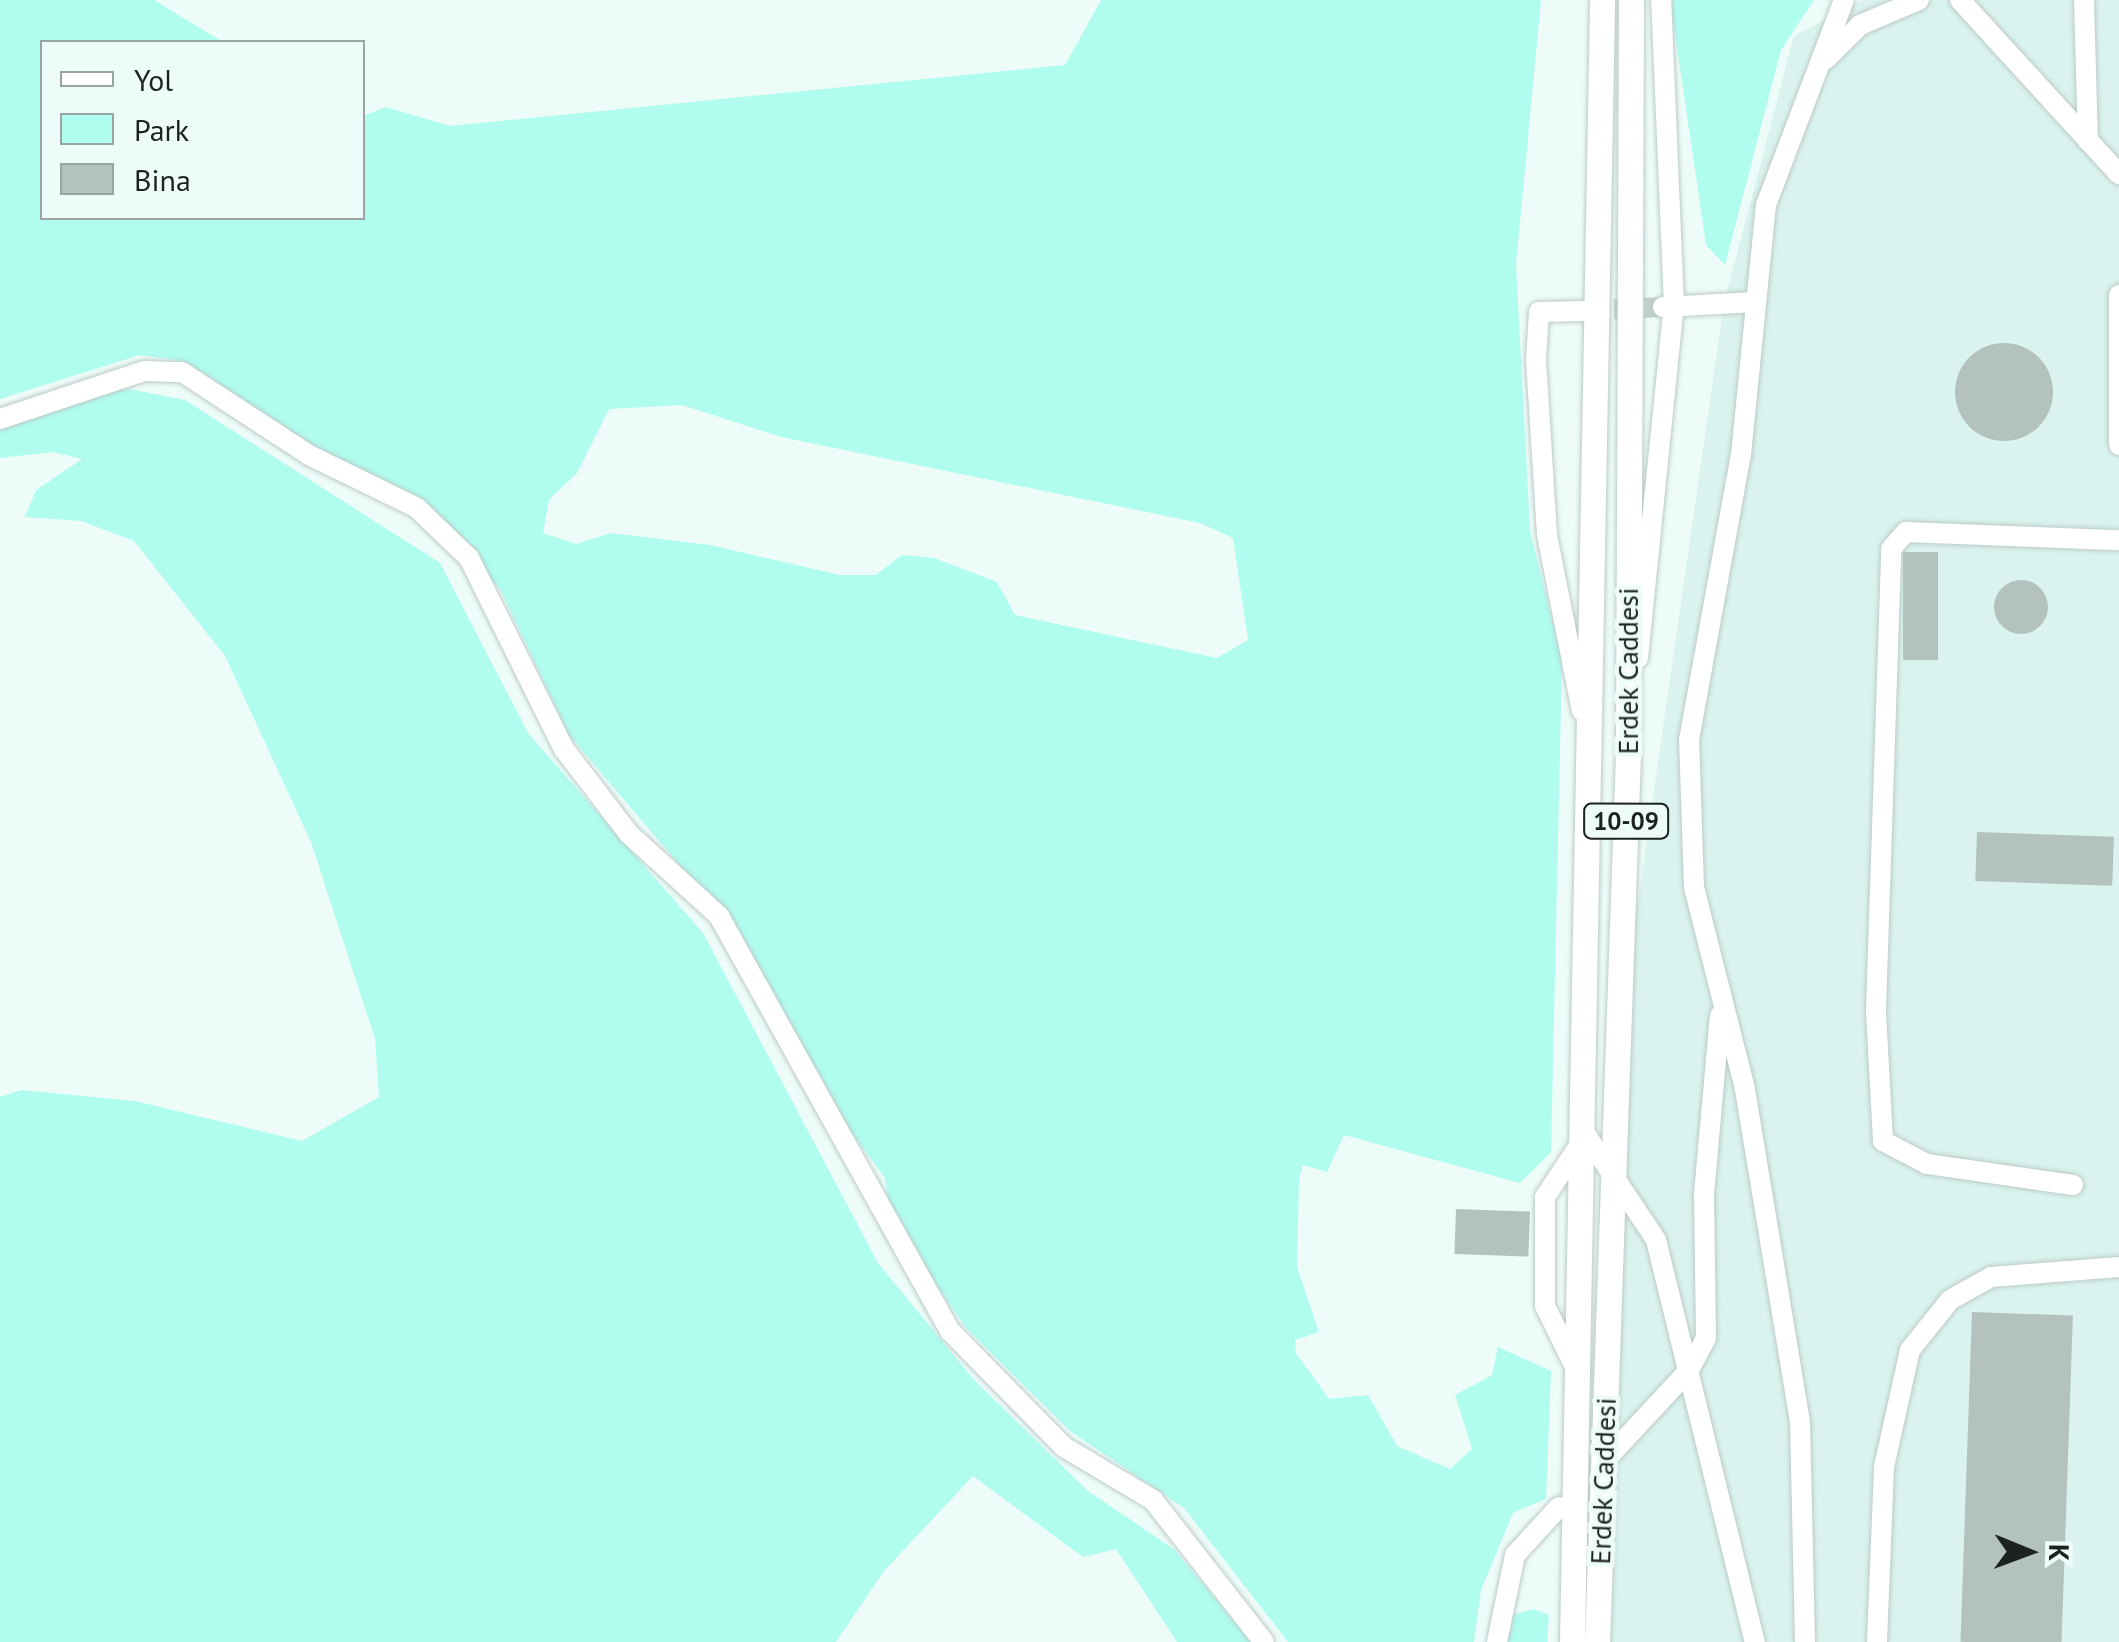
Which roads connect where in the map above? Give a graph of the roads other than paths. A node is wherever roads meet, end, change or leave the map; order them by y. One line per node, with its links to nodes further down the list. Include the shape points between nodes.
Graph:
1 (1602, 0): 19 (main road, Erdek Caddesi / 10-09)
2 (1631, 0): 18 (main road, Erdek Caddesi / 10-09)
3 (1660, 0): 13 (lane)
4 (1844, 0): 8 (lane)
5 (1919, 0): 8 (lane, via 1860,24)
6 (1960, 0): 9 (lane)
7 (2084, 0): 9 (lane)
8 (1818, 67): 12 (lane, via 1766,205)
9 (2088, 140): 10 (lane)
10 (2119, 174)
11 (2119, 295): 16 (lane)
12 (1756, 302): 13 (lane); 20 (lane, via 1741,455 1689,740 1694,888)
13 (1668, 306): 18 (lane)
14 (1582, 311): 19 (lane, via 1539,312 1547,535)
15 (0, 419): 29 (lane, via 144,371 182,372 308,455 417,508 469,558 575,764 628,834 720,916 950,1330 1064,1447 1152,1500)
16 (2119, 445)
17 (2119, 540): 23 (lane, via 1906,532 1891,549 1876,1010 1883,1140 1927,1164)
18 (1628, 754): 22 (main road, Erdek Caddesi / 10-09)
19 (1592, 762): 21 (main road, Erdek Caddesi / 10-09)
20 (1721, 1002): 25 (lane, via 1704,1194 1710,1304); 34 (lane, via 1745,1089 1800,1422)
21 (1586, 1135): 22 (lane); 26 (main road, Erdek Caddesi / 10-09); 26 (lane, via 1545,1197 1546,1306)
22 (1614, 1170): 25 (lane, via 1656,1240); 32 (main road, Erdek Caddesi / 10-09)
23 (2073, 1185)
24 (2119, 1266): 35 (lane, via 1991,1277 1950,1300 1910,1350 1884,1467)
25 (1689, 1370): 27 (lane); 33 (lane)
26 (1578, 1373): 31 (main road, Erdek Caddesi / 10-09)
27 (1612, 1454)
28 (1559, 1507): 30 (lane, via 1515,1555)
29 (1264, 1642)
30 (1497, 1642)
31 (1572, 1642)
32 (1597, 1642)
33 (1755, 1642)
34 (1805, 1642)
35 (1878, 1642)

